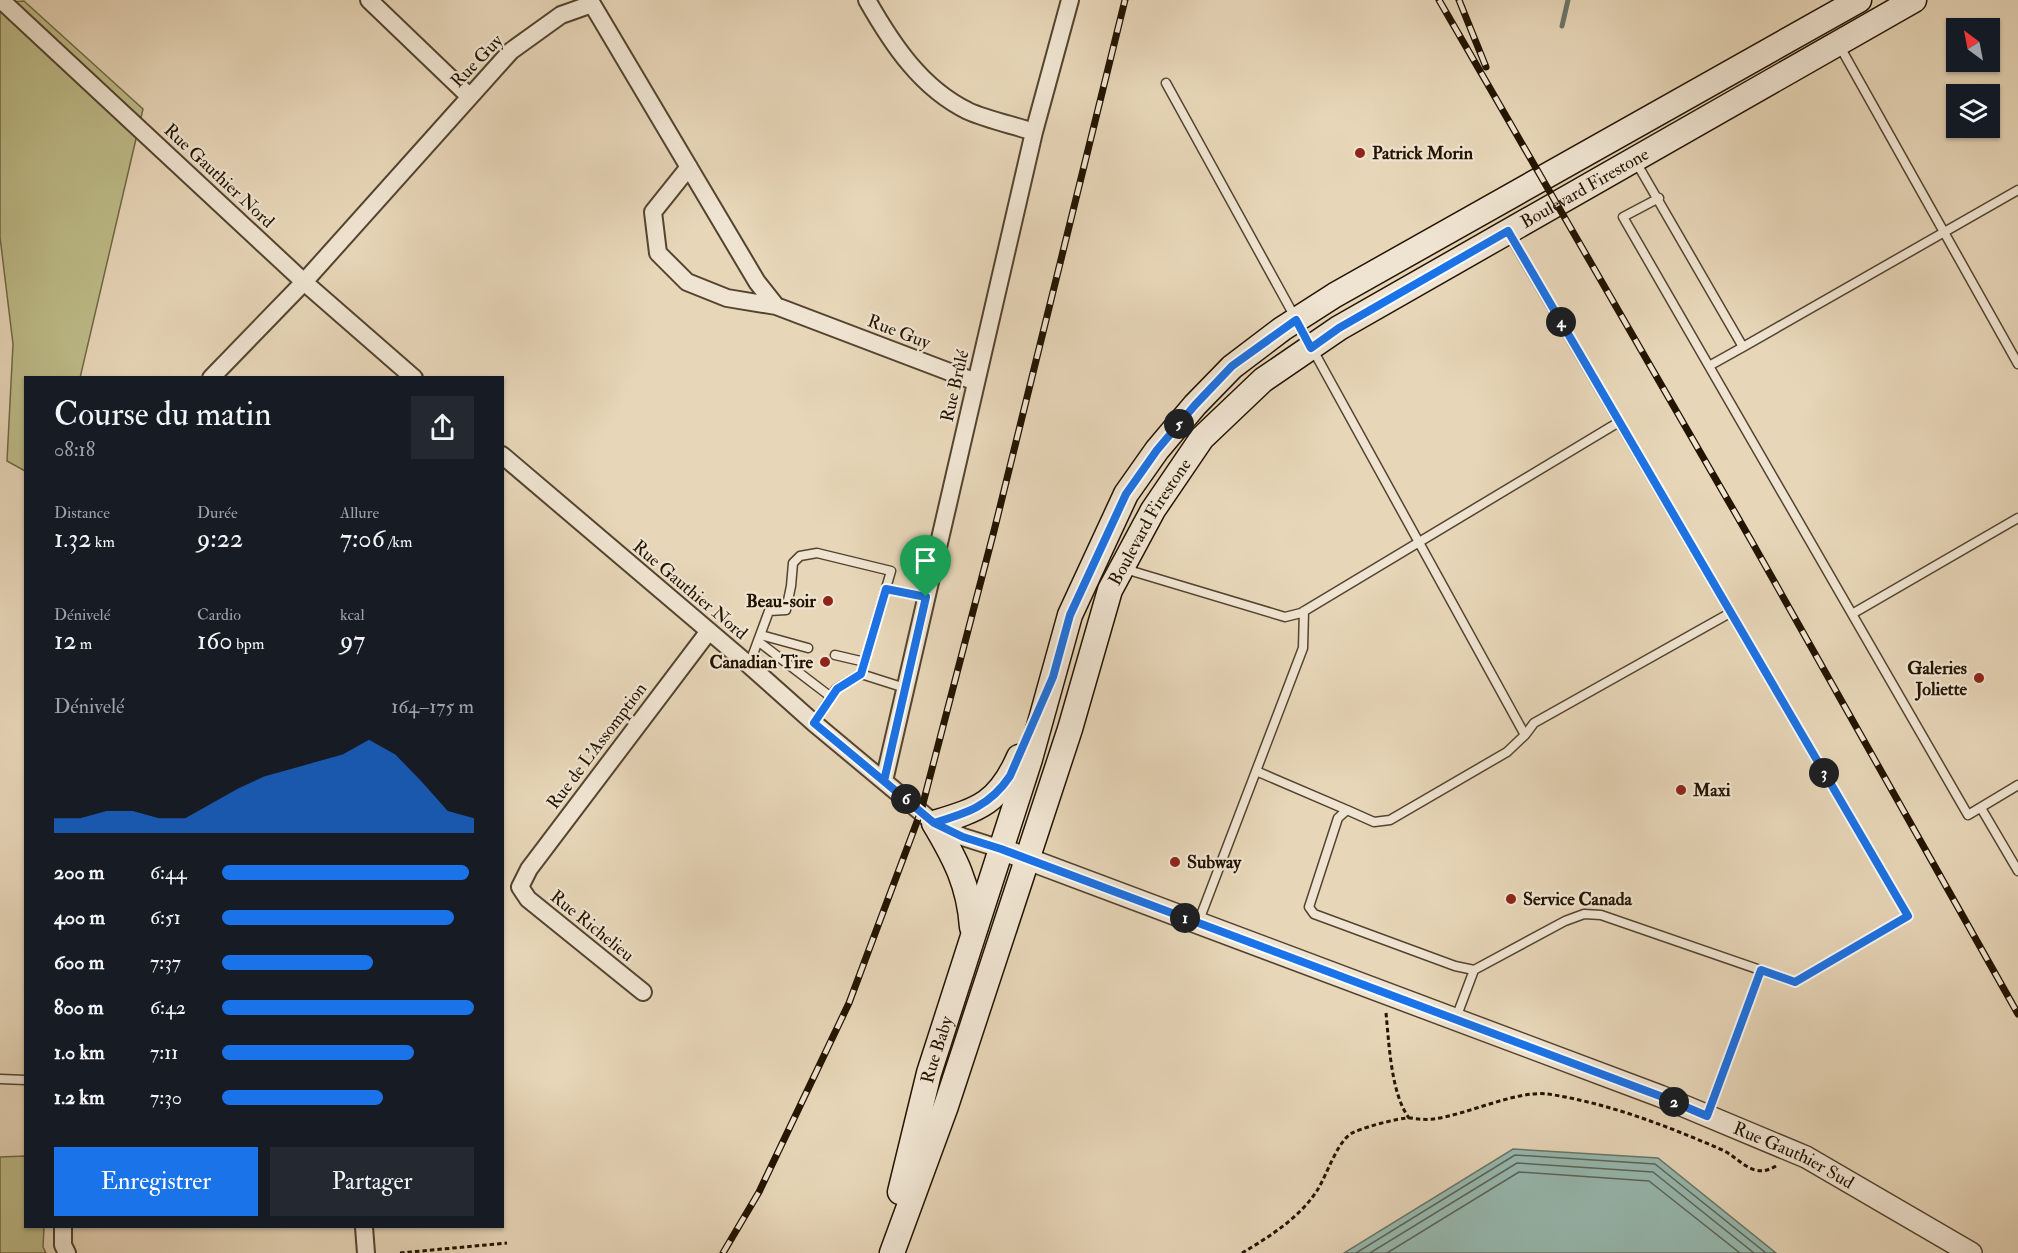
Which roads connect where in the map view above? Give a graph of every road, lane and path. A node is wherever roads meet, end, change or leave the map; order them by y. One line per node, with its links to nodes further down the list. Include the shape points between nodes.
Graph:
1 (1, 0): 17 (street, Rue Gauthier Nord)
2 (369, 0): 9 (street)
3 (867, 0): 10 (street, via 888,36 932,87 970,112)
4 (1070, 0): 10 (street, Rue Brûlé)
5 (1859, 0): 19 (main road, Boulevard Firestone)
6 (1914, 0): 7 (main road, Boulevard Firestone)
7 (1839, 44): 11 (main road, Boulevard Firestone); 16 (lane)
8 (1166, 84): 19 (lane)
9 (469, 96): 12 (street, Rue Guy, via 519,45 561,15 592,4); 17 (street, Rue Guy)
10 (1034, 132): 26 (street, Rue Brûlé)
11 (1634, 159): 14 (lane); 15 (main road, Boulevard Firestone)
12 (689, 167): 18 (street, Rue Guy, via 757,282); 18 (street, Rue Guy, via 653,212 658,253 687,282 727,298)
13 (2018, 190): 16 (lane)
14 (1659, 198): 20 (lane); 23 (lane, via 1623,218)
15 (1508, 231): 21 (main road, Boulevard Firestone); 27 (lane)
16 (1943, 231): 20 (lane); 22 (lane)
17 (304, 282): 24 (street, Rue Guy); 25 (street, Rue Gauthier Nord)
18 (776, 306): 26 (street, Rue Guy)
19 (1296, 320): 21 (lane); 44 (main road, Boulevard Firestone, via 1232,366 1187,414 1131,486 1070,615)
20 (1743, 347): 23 (lane)
21 (1311, 348): 30 (lane); 31 (main road, Boulevard Firestone, via 1263,380 1202,438 1153,510)
22 (2018, 364)
23 (1709, 366): 36 (lane)
24 (213, 376)
25 (412, 376)
26 (976, 382): 33 (street, Rue Brûlé)
27 (1619, 422): 30 (lane); 35 (lane)
28 (504, 457): 37 (street, Rue Gauthier Nord)
29 (2018, 518): 36 (lane)
30 (1419, 542): 34 (lane); 48 (lane)
31 (1122, 568): 34 (lane, via 1285,617); 56 (main road, Boulevard Firestone, via 1110,590)
32 (886, 589): 33 (lane); 38 (lane, via 891,572 817,553 800,555 794,563 786,610 769,611); 41 (lane)
33 (926, 597): 45 (street, Rue Brûlé)
34 (1304, 611): 49 (lane, via 1304,648)
35 (1731, 613): 48 (lane, via 1534,723); 62 (lane, via 1908,916 1795,982)
36 (1852, 614): 52 (lane, via 1968,815)
37 (709, 631): 42 (street, Rue Gauthier Nord); 58 (street, Rue de L'Assomption, via 529,869)
38 (760, 639): 39 (lane); 42 (lane); 46 (lane)
39 (808, 648)
40 (835, 655): 41 (lane)
41 (865, 662): 43 (lane)
42 (749, 665): 47 (street, Rue Gauthier Nord)
43 (861, 674): 45 (lane); 46 (lane)
44 (1053, 677): 54 (main road, via 1002,788 981,807); 55 (main road, Boulevard Firestone)
45 (906, 688): 50 (street, Rue Brûlé)
46 (831, 697): 47 (lane)
47 (814, 723): 50 (street, Rue Gauthier Nord)
48 (1526, 735): 53 (lane, via 1507,752 1390,820 1374,822)
49 (1256, 771): 53 (lane); 59 (lane)
50 (884, 781): 54 (street, Rue Gauthier Nord)
51 (2018, 785): 52 (lane)
52 (1981, 808): 57 (lane)
53 (1347, 810): 61 (lane, via 1338,818 1309,907 1314,914)
54 (934, 823): 55 (street, Rue Gauthier Nord); 60 (main road, via 966,886)
55 (1001, 849): 56 (street, Rue Gauthier Sud); 60 (main road, Rue Baby)
56 (1027, 859): 59 (street, Rue Gauthier Sud); 78 (main road, Rue Baby, via 946,1106)
57 (2018, 871)
58 (520, 887): 63 (street, Rue Richelieu, via 528,899)
59 (1198, 923): 65 (street, Rue Gauthier Sud)
60 (973, 935): 77 (main road, Rue Baby, via 929,1073)
61 (1474, 970): 62 (lane, via 1584,914 1601,915); 65 (lane)
62 (1761, 970): 68 (lane)
63 (643, 992)
64 (1385, 1008): 69 (path, via 1397,1092)
65 (1456, 1019): 68 (street, Rue Gauthier Sud)
66 (0, 1079): 67 (lane)
67 (24, 1080)
68 (1707, 1116): 80 (street, Rue Gauthier Sud, via 1806,1157)
69 (1409, 1118): 70 (path, via 1433,1119 1537,1094 1597,1104); 79 (path, via 1349,1135 1307,1204)
70 (1671, 1130)
71 (63, 1228): 74 (street)
72 (364, 1228): 75 (street)
73 (507, 1243): 76 (path)
74 (67, 1253)
75 (366, 1253)
76 (400, 1253)
77 (886, 1253)
78 (892, 1253)
79 (1242, 1253)
80 (1971, 1253)

